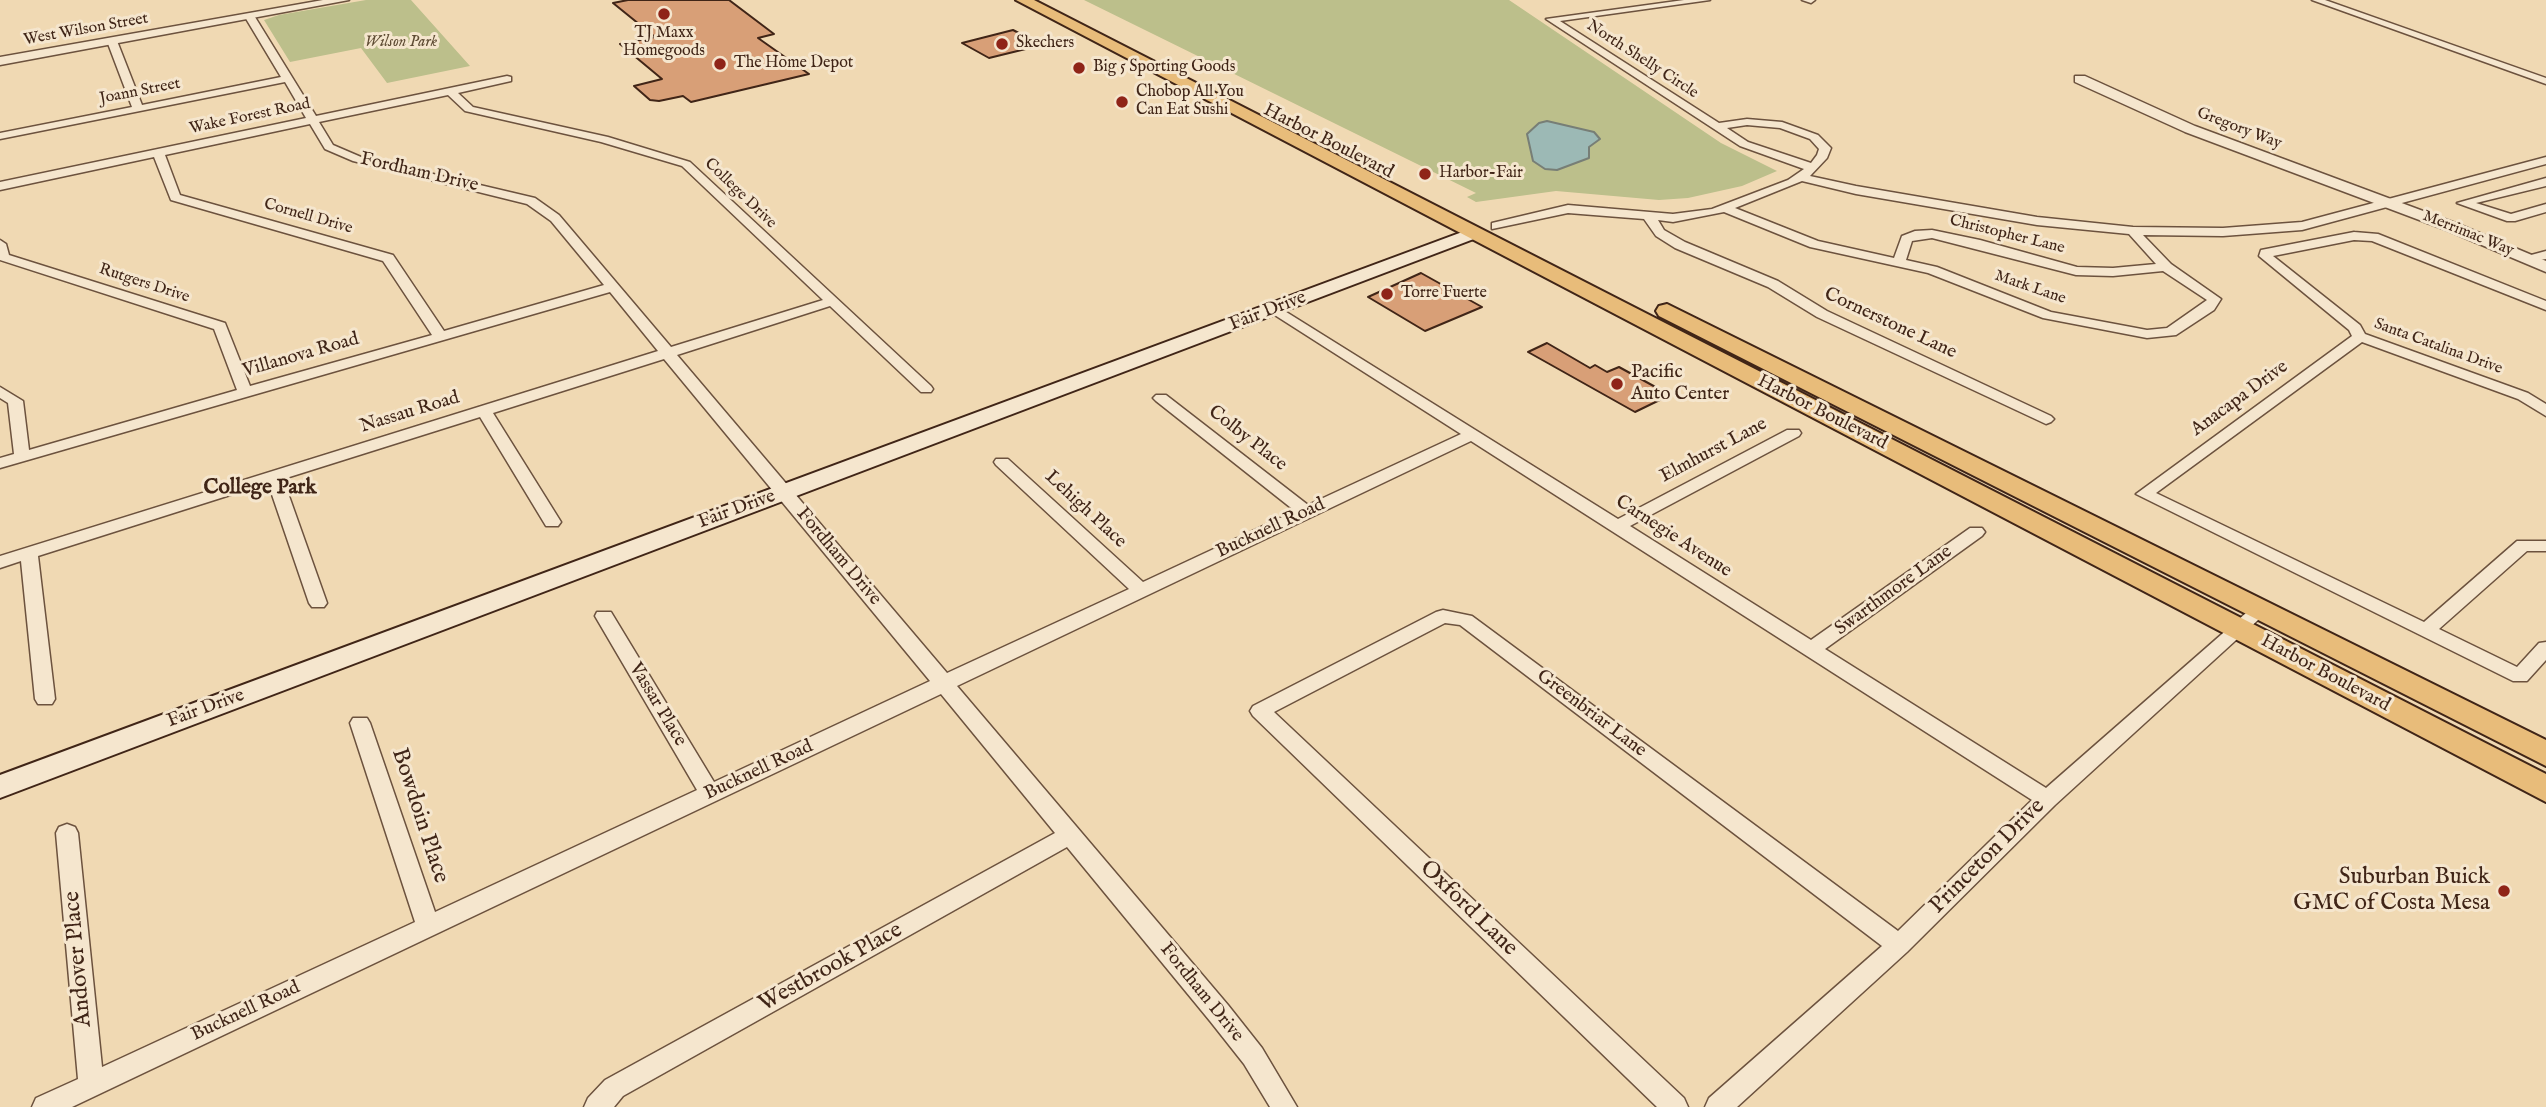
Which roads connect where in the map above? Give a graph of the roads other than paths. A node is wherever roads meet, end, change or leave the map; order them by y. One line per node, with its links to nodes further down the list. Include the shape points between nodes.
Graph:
1 (343, 0): 6 (street, West Wilson Street)
2 (1023, 0): 30 (main road, Harbor Boulevard)
3 (1049, 0): 30 (main road, Harbor Boulevard)
4 (1706, 0): 16 (street, North Shelly Circle, via 1551,19)
5 (2316, 0): 12 (street)
6 (250, 17): 7 (street, West Wilson Street); 9 (street, Fordham Drive)
7 (112, 41): 8 (street, West Wilson Street); 14 (street)
8 (0, 61)
9 (286, 79): 14 (street, Joann Street); 15 (street, Fordham Drive)
10 (507, 79): 13 (street, Wake Forest Road)
11 (2080, 79): 25 (street, Gregory Way, via 2190,129)
12 (2546, 80)
13 (450, 91): 15 (street, Wake Forest Road); 40 (street, College Drive, via 470,109 604,139 686,164)
14 (138, 108): 17 (street, Joann Street)
15 (312, 120): 18 (street, Wake Forest Road); 39 (street, Fordham Drive, via 326,144 343,155 539,204)
16 (1715, 127): 20 (street, North Shelly Circle, via 1758,150); 20 (street, via 1747,122 1794,129 1825,148)
17 (0, 136)
18 (158, 152): 23 (street, Wake Forest Road); 43 (street, Cornell Drive, via 175,197 388,258)
19 (2546, 159): 25 (street)
20 (1813, 168): 21 (street)
21 (1801, 177): 27 (street); 31 (street, via 2037,220)
22 (2546, 182): 24 (street)
23 (0, 186)
24 (2528, 187): 26 (street); 26 (street, via 2463,203 2511,218)
25 (2389, 204): 31 (street, via 2302,226 2223,232); 35 (street, Merrimac Way)
26 (2546, 205)
27 (1727, 209): 29 (street); 36 (street, Mark Lane, via 1814,244)
28 (1649, 217): 29 (street); 30 (street, via 1568,209); 32 (street, Cornerstone Lane, via 1660,233)
29 (1665, 217): 32 (street, Cornerstone Lane)
30 (1485, 230): 42 (main road, Fair Drive); 70 (main road, Harbor Boulevard)
31 (2133, 231): 37 (street, Mark Lane)
32 (1686, 243): 52 (street, Cornerstone Lane, via 1773,284 1822,314)
33 (0, 244): 47 (street, Rutgers Drive, via 3,257 220,326)
34 (2546, 255): 35 (street)
35 (2526, 258): 38 (street, Merrimac Way)
36 (1899, 262): 37 (street, Christopher Lane, via 1906,239 1932,234 2076,271); 37 (street, Mark Lane, via 2048,315 2147,334 2171,332 2214,299)
37 (2166, 267)
38 (2546, 267)
39 (612, 287): 43 (street, Villanova Road); 45 (street, Fordham Drive)
40 (830, 302): 45 (street, Nassau Road); 46 (street, College Drive)
41 (2546, 306): 44 (street, Santa Catalina Drive, via 2374,237 2354,236 2266,253)
42 (1275, 309): 54 (street, Carnegie Avenue); 59 (main road, Fair Drive)
43 (440, 335): 47 (street, Villanova Road)
44 (2360, 337): 50 (street, Santa Catalina Drive, via 2523,396); 71 (street, Anacapa Drive, via 2144,495)
45 (667, 354): 51 (street, Nassau Road); 59 (street, Fordham Drive)
46 (926, 388)
47 (245, 391): 55 (street, Villanova Road)
48 (0, 392): 55 (street, via 15,401)
49 (1161, 398): 60 (street, Colby Place)
50 (2546, 411)
51 (485, 412): 58 (street, Nassau Road); 61 (street)
52 (2046, 419)
53 (1793, 433): 62 (street, Elmhurst Lane)
54 (1473, 434): 60 (street, Bucknell Road); 62 (street, Carnegie Avenue)
55 (22, 456): 57 (street, Villanova Road)
56 (1002, 462): 67 (street, Lehigh Place)
57 (0, 463)
58 (274, 476): 65 (street, Nassau Road); 68 (street)
59 (784, 492): 74 (street, Fordham Drive); 79 (main road, Fair Drive)
60 (1306, 512): 67 (street, Bucknell Road)
61 (552, 522)
62 (1617, 526): 73 (street, Carnegie Avenue)
63 (1976, 532): 73 (street, Swarthmore Lane)
64 (2546, 546): 71 (street, via 2523,545)
65 (29, 552): 66 (street, Nassau Road); 75 (street)
66 (0, 562)
67 (1141, 590): 74 (street, Bucknell Road)
68 (318, 603)
69 (604, 616): 81 (street, Vassar Place)
70 (2250, 619): 78 (main road, Harbor Boulevard); 80 (main road, Harbor Boulevard); 82 (street, Princeton Drive)
71 (2427, 630): 72 (street, via 2520,676)
72 (2546, 648)
73 (1811, 650): 82 (street, Carnegie Avenue)
74 (944, 685): 81 (street, Bucknell Road); 84 (street, Fordham Drive)
75 (46, 699)
76 (1260, 711): 86 (street, Greenbriar Lane, via 1443,616 1465,620); 91 (street, Oxford Lane)
77 (360, 723): 85 (street, Bowdoin Place)
78 (2546, 754)
79 (0, 787)
80 (2546, 789)
81 (710, 793): 85 (street, Bucknell Road)
82 (2047, 799): 86 (street, Princeton Drive)
83 (67, 833): 87 (street, Andover Place)
84 (1070, 835): 89 (street, Westbrook Place, via 614,1088); 90 (street, Fordham Drive, via 1245,1045)
85 (428, 926): 87 (street, Bucknell Road)
86 (1899, 945): 92 (street, Princeton Drive)
87 (91, 1085): 88 (street, Bucknell Road)
88 (45, 1107)
89 (597, 1107)
90 (1284, 1107)
91 (1675, 1107)
92 (1718, 1107)

